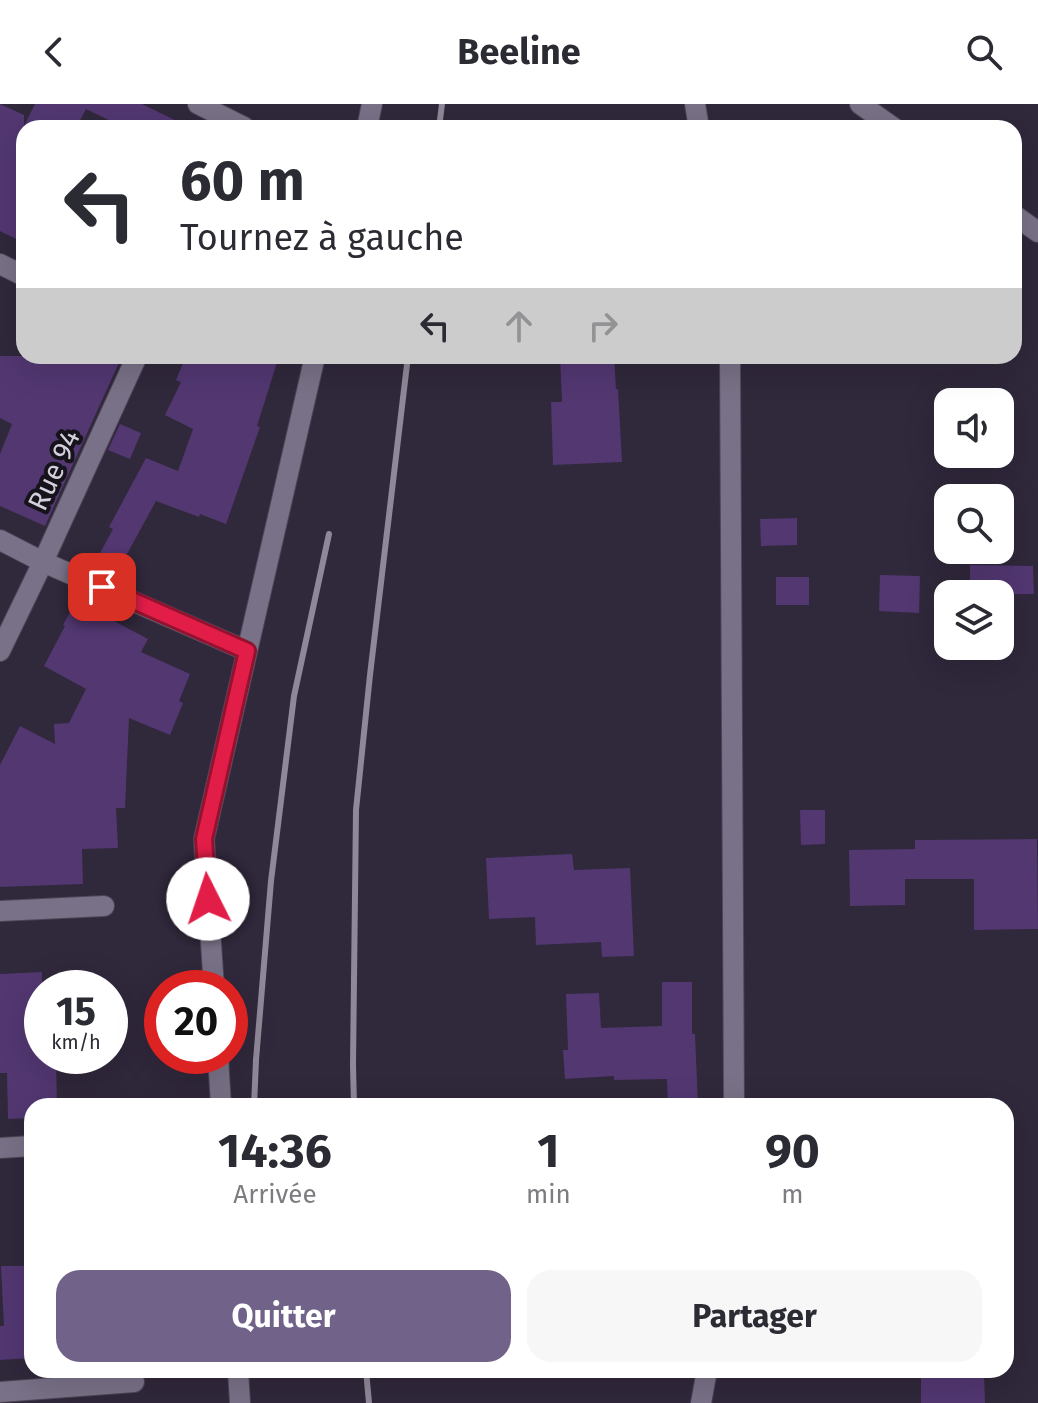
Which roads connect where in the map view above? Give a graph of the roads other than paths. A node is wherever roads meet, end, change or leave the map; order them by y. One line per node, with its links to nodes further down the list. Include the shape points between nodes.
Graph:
1 (198, 104): 3 (street)
2 (860, 104): 4 (street)
3 (230, 120)
4 (883, 120)
5 (133, 364): 9 (street, Rue 94)
6 (313, 364): 11 (street)
7 (730, 364): 17 (street)
8 (0, 540): 9 (street)
9 (43, 562): 10 (street, Rue 94); 11 (street)
10 (0, 651)
11 (247, 651): 14 (street, via 204,839)
12 (104, 906): 13 (street)
13 (0, 911)
14 (213, 970)
15 (219, 1074): 16 (street)
16 (221, 1098)
17 (734, 1098)
18 (24, 1146): 19 (street)
19 (0, 1148)
20 (238, 1378): 24 (street)
21 (706, 1378): 25 (street)
22 (134, 1382): 23 (street)
23 (0, 1392)
24 (240, 1403)
25 (701, 1403)

